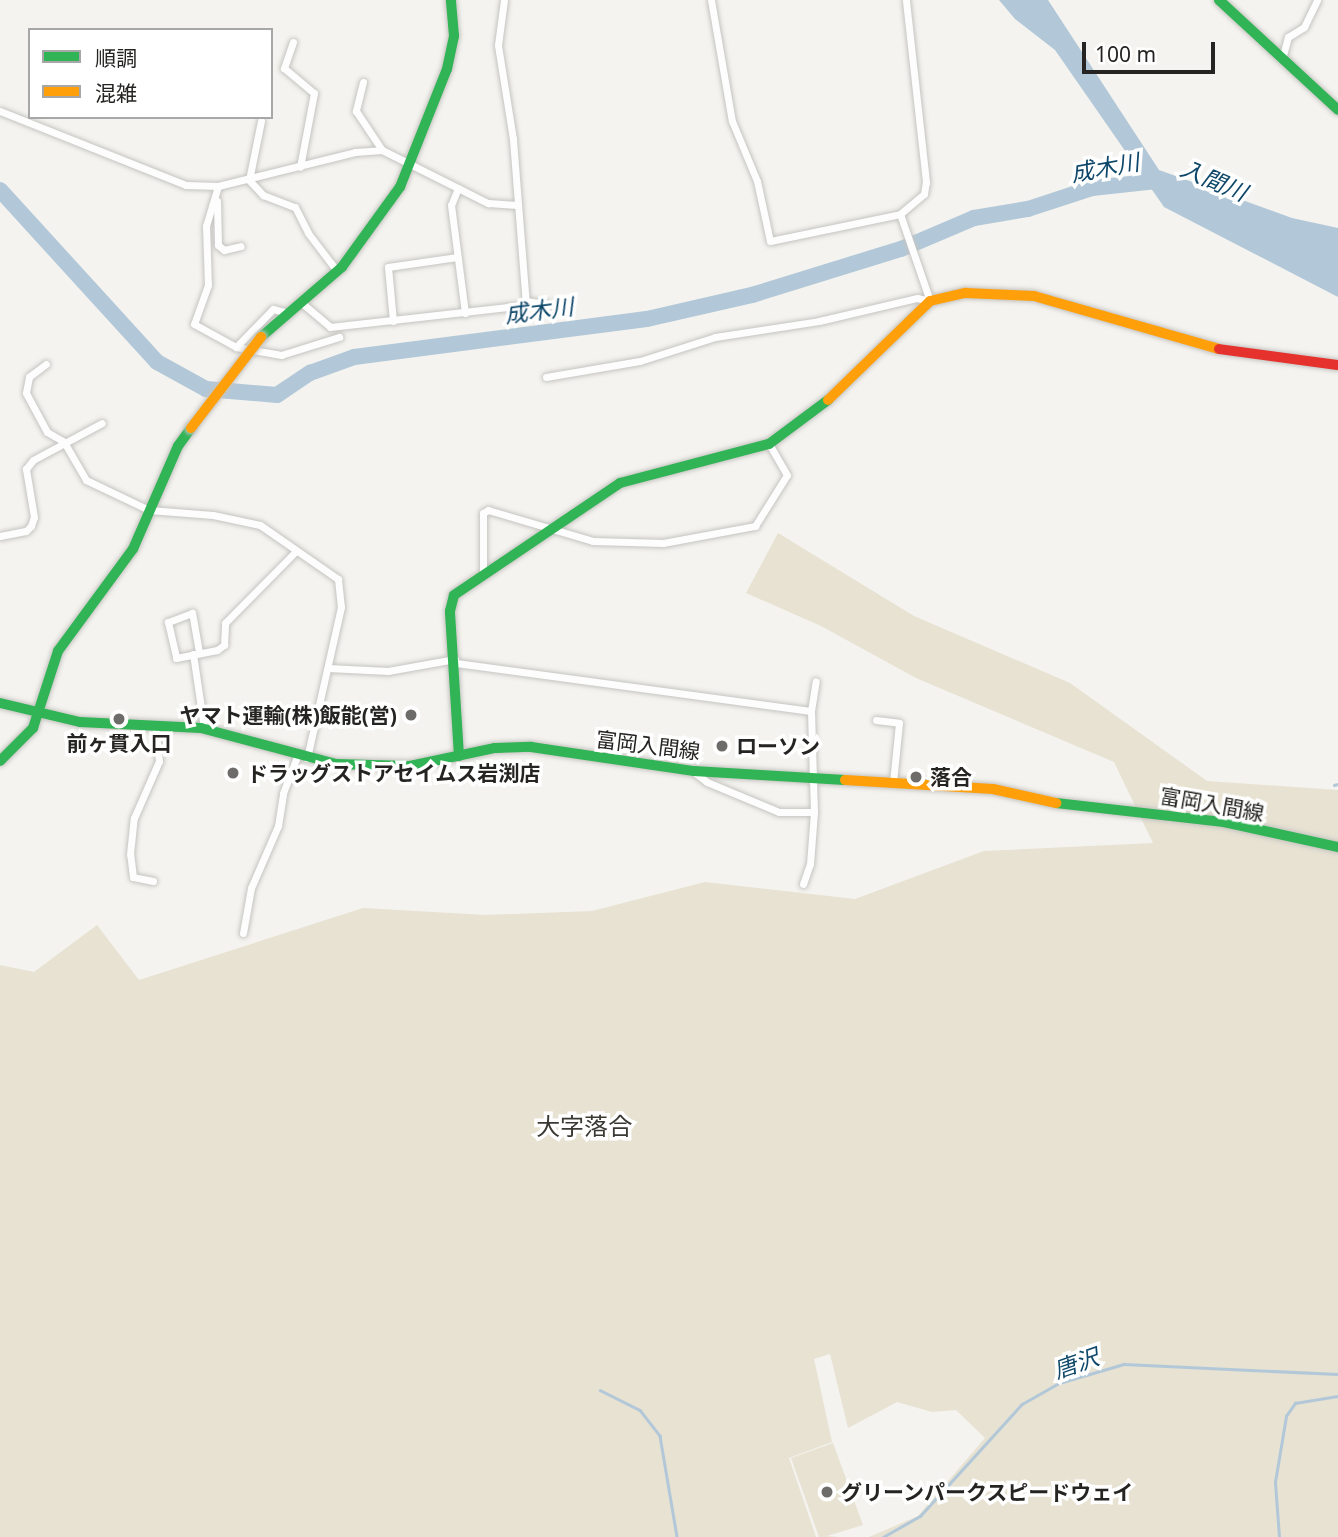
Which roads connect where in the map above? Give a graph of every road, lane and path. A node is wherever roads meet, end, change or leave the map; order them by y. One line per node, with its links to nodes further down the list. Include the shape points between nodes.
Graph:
1 (451, 0): 14 (street, via 454,36 447,69)
2 (504, 0): 19 (street, via 498,45)
3 (711, 0): 20 (street, via 732,121 757,181 770,241)
4 (906, 0): 20 (street, via 926,170 924,194)
5 (1219, 0): 8 (street)
6 (1317, 0): 8 (street, via 1304,27 1289,37)
7 (293, 42): 15 (street, via 284,68 314,93)
8 (1282, 59): 10 (street)
9 (363, 82): 13 (street, via 356,111)
10 (1338, 110)
11 (0, 111): 17 (street, via 180,184)
12 (261, 121): 16 (street)
13 (382, 150): 14 (street); 15 (street, via 355,152)
14 (409, 163): 18 (street); 23 (street, via 400,187)
15 (300, 167): 16 (street)
16 (249, 180): 17 (street); 23 (street, via 263,195 295,207)
17 (218, 186): 21 (street, via 218,245 224,250); 32 (street, via 206,226 208,285 194,324)
18 (458, 188): 19 (street, via 488,203); 22 (street, via 451,205)
19 (517, 205): 24 (street)
20 (900, 214): 25 (street)
21 (241, 246)
22 (457, 257): 29 (street); 30 (street, via 388,267)
23 (337, 271): 26 (street)
24 (526, 301): 27 (street); 29 (street, via 526,305)
25 (930, 301): 34 (street, via 966,293 1034,296 1226,352); 35 (street, via 917,298 819,321 715,337 640,361); 38 (street, via 814,413)
26 (303, 304): 28 (street); 30 (street, via 330,327)
27 (562, 307)
28 (288, 313): 32 (street, via 273,309); 39 (street, bridge, via 261,337 178,446)
29 (465, 313): 30 (street)
30 (393, 321)
31 (339, 337): 32 (street, via 281,355)
32 (236, 347)
33 (46, 364): 37 (street, via 29,377 26,393 47,432)
34 (1338, 365)
35 (546, 377)
36 (102, 423): 37 (street)
37 (64, 442): 39 (street, via 86,480); 41 (street, via 26,469 34,517 31,526)
38 (769, 444): 40 (street, via 635,476); 40 (street, via 786,475 755,526 663,543 593,541)
39 (149, 510): 42 (street, via 213,515 260,525); 50 (street, via 133,549 58,651)
40 (551, 528): 43 (street); 43 (street, via 515,515 483,513)
41 (0, 536)
42 (296, 551): 44 (street, via 225,623 224,645); 46 (street, via 338,579 342,590)
43 (483, 575): 45 (street, via 450,600)
44 (196, 653): 44 (street, via 192,613 168,622 176,658); 53 (street)
45 (456, 661): 46 (street, via 388,671); 49 (street); 54 (street)
46 (328, 668): 55 (street)
47 (816, 681): 49 (street)
48 (0, 703): 50 (street, 富岡入間線)
49 (811, 711): 58 (street)
50 (39, 714): 52 (street, 富岡入間線, via 98,724); 56 (street, via 33,728)
51 (876, 720): 59 (street, via 899,723)
52 (155, 724): 53 (street, 富岡入間線); 62 (street, via 159,761 134,818 130,854 133,877)
53 (204, 728): 55 (street, 富岡入間線)
54 (459, 756): 55 (street, 富岡入間線, via 410,766); 57 (street, 富岡入間線, via 531,747)
55 (302, 758): 64 (street, via 286,784 278,826 251,888)
56 (0, 761)
57 (694, 771): 58 (street, 富岡入間線); 60 (street, via 707,782 779,812)
58 (816, 778): 59 (street, 富岡入間線); 60 (street)
59 (893, 782): 61 (street, 富岡入間線, via 993,789 1077,807 1192,817)
60 (814, 812): 63 (street, via 810,864)
61 (1338, 847)
62 (153, 881)
63 (803, 884)
64 (243, 933)

